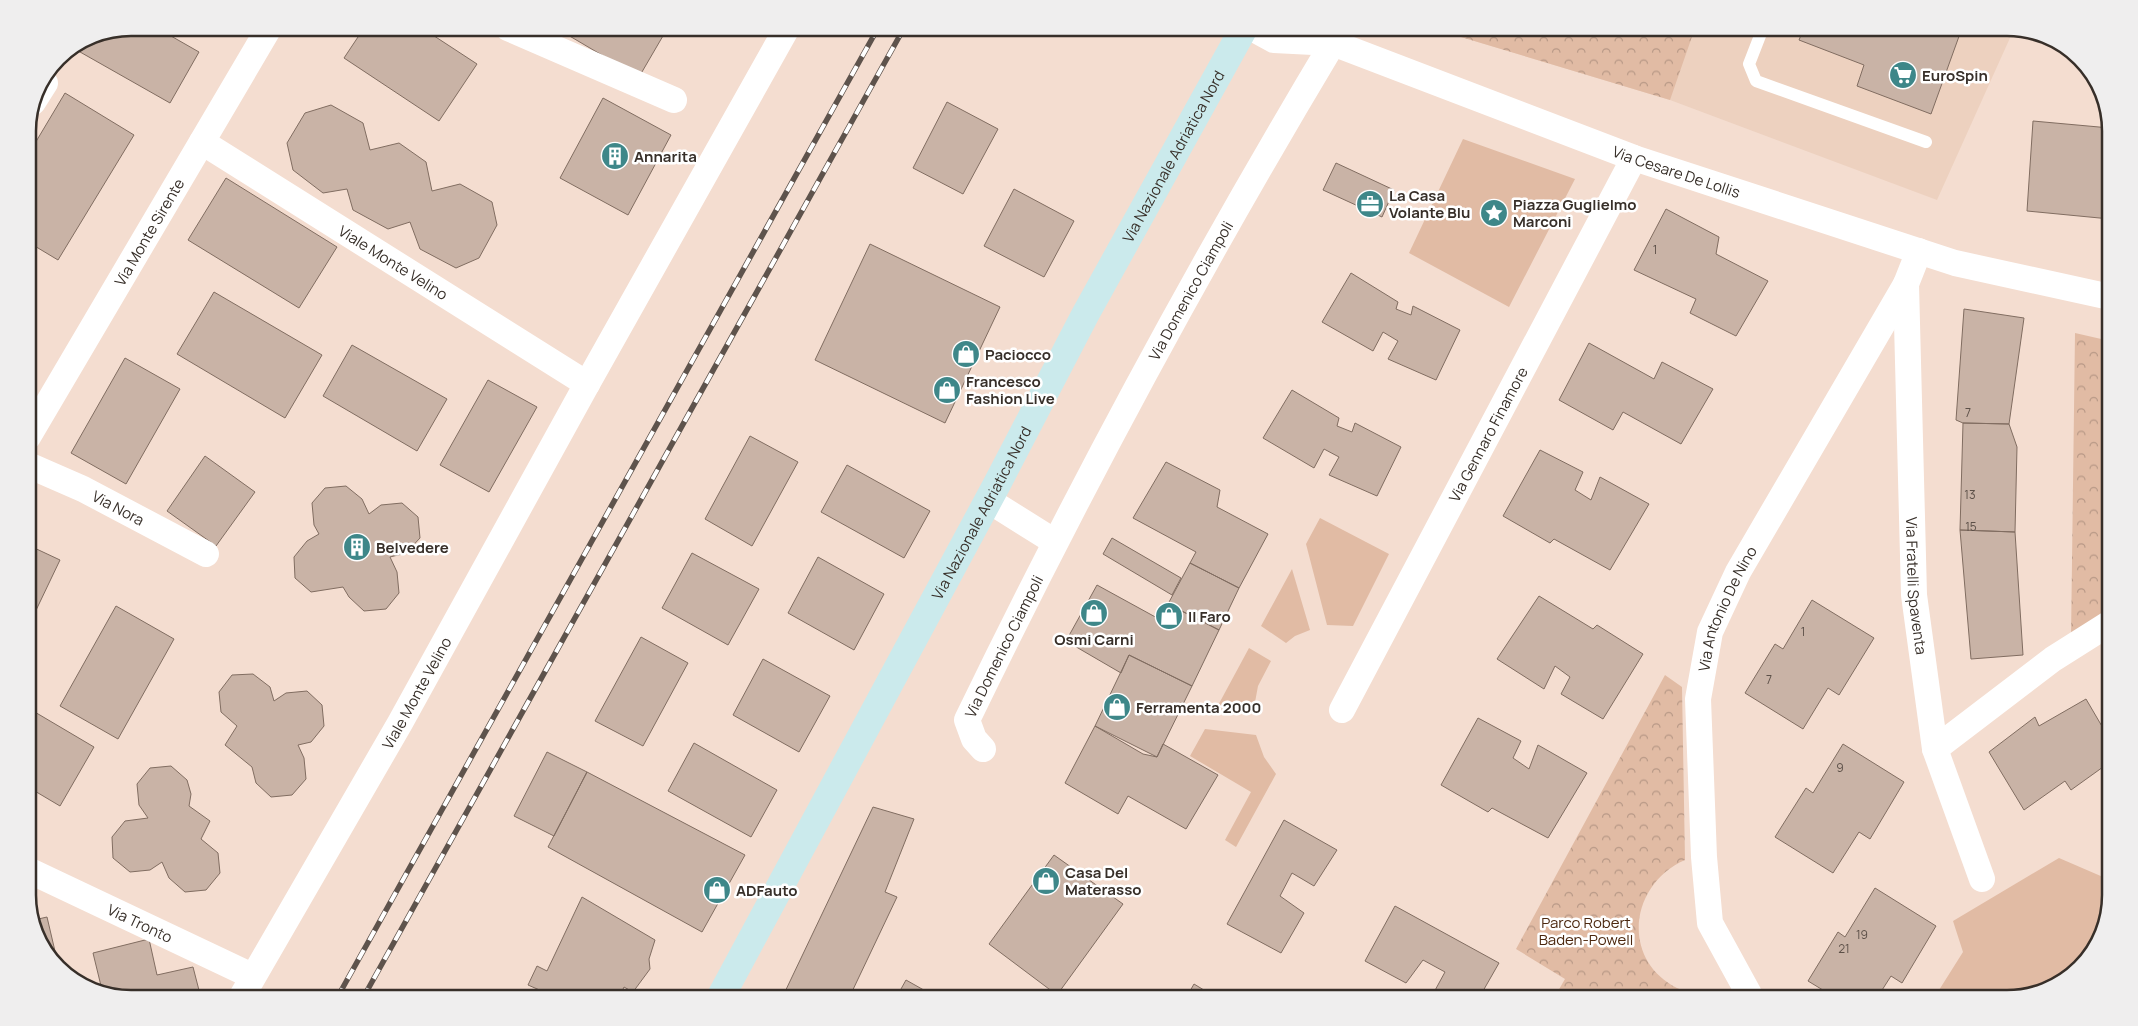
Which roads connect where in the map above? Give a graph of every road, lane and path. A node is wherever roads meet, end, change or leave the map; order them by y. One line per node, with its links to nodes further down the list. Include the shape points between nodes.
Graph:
1 (264, 36): 11 (street, Via Monte Sirente)
2 (526, 36): 10 (street)
3 (783, 36): 17 (street, Viale Monte Velino)
4 (1240, 36): 20 (main road, Via Nazionale Adriatica Nord, via 1085,315)
5 (1267, 36): 6 (street, Via Cesare De Lollis, via 1274,40)
6 (1313, 36)
7 (1322, 36): 21 (street, Via Domenico Ciampoli)
8 (1326, 36): 13 (street, Via Cesare De Lollis)
9 (1760, 36): 12 (lane, via 1749,64 1756,81)
10 (674, 100)
11 (202, 142): 17 (street, Viale Monte Velino); 18 (street, Via Monte Sirente)
12 (1926, 142)
13 (1634, 158): 14 (street, Via Cesare De Lollis); 24 (street, Via Gennaro Finamore)
14 (1919, 251): 15 (street, Via Antonio De Nino); 16 (street, Via Cesare De Lollis, via 1955,263)
15 (1906, 284): 26 (street, Via Fratelli Spaventa, via 1914,595); 31 (street, Via Antonio De Nino, via 1738,572 1710,632 1698,699 1710,923)
16 (2102, 295)
17 (587, 384): 29 (street, Viale Monte Velino, via 400,723)
18 (36, 423)
19 (36, 469): 22 (street, Via Nora)
20 (988, 500): 21 (street); 30 (main road, Via Nazionale Adriatica Nord)
21 (1055, 542): 25 (street, Via Domenico Ciampoli, via 967,720 974,739)
22 (206, 554)
23 (2102, 628): 26 (street, via 2053,659)
24 (1342, 710)
25 (983, 749)
26 (1935, 749): 28 (street, Via Fratelli Spaventa)
27 (36, 874): 29 (street, Via Tronto)
28 (1982, 879)
29 (247, 988)
30 (724, 990)
31 (1747, 990)

